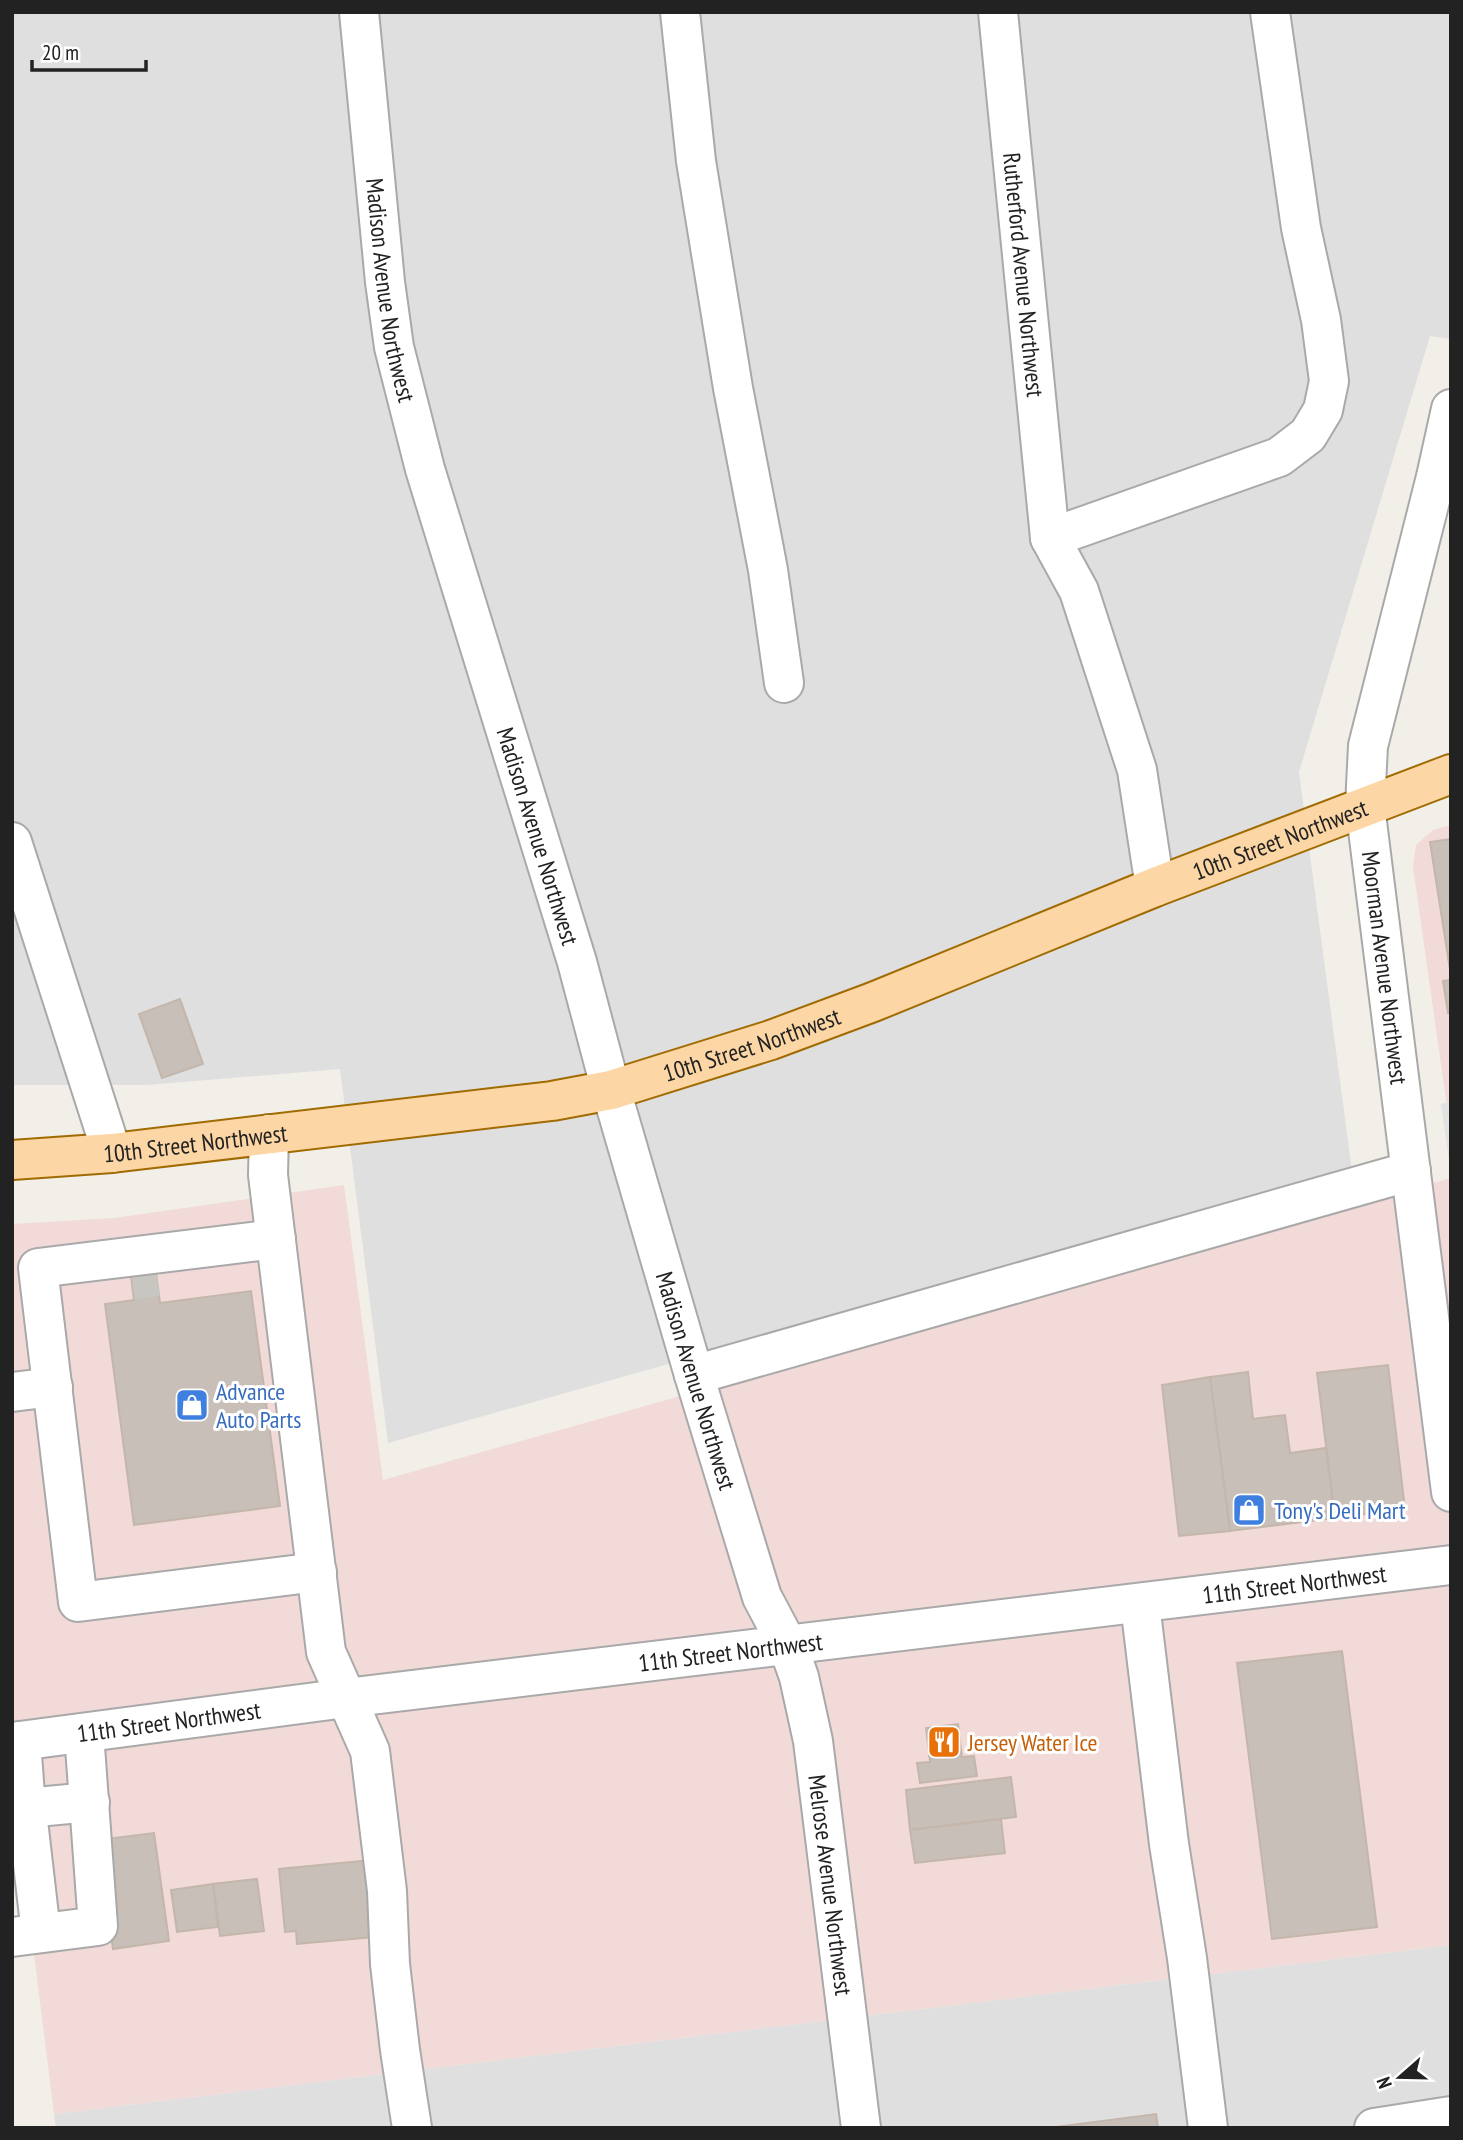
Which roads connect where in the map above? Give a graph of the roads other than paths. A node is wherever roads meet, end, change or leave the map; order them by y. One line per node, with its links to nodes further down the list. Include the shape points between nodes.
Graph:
1 (359, 12): 12 (street, Madison Avenue Northwest, via 394,347 425,469 577,961)
2 (680, 12): 7 (street, via 696,161)
3 (998, 12): 6 (street, Rutherford Avenue Northwest)
4 (1270, 12): 6 (street, via 1301,228 1321,320 1329,381 1323,410 1308,435 1279,457)
5 (1451, 409): 9 (street, Moorman Avenue Northwest, via 1368,746)
6 (1050, 538): 11 (street, via 1079,591 1137,770)
7 (784, 683)
8 (1451, 774): 9 (main road, 10th Street Northwest)
9 (1365, 806): 11 (main road, 10th Street Northwest); 16 (street, Moorman Avenue Northwest)
10 (12, 842): 14 (street)
11 (1154, 887): 12 (main road, 10th Street Northwest, via 771,1041)
12 (611, 1090): 13 (main road, 10th Street Northwest); 20 (street, Madison Avenue Northwest)
13 (270, 1134): 14 (main road, 10th Street Northwest); 17 (street, via 268,1175)
14 (112, 1153): 15 (main road, 10th Street Northwest)
15 (12, 1160)
16 (1411, 1171): 20 (street); 23 (street, Moorman Avenue Northwest)
17 (276, 1239): 18 (street); 25 (street)
18 (211, 1247): 19 (street); 19 (street, via 190,1272 144,1279)
19 (89, 1262): 21 (street, via 38,1268)
20 (694, 1375): 27 (street, Madison Avenue Northwest, via 762,1597)
21 (53, 1387): 22 (street); 25 (street, via 78,1602)
22 (12, 1392)
23 (1451, 1492)
24 (1451, 1565): 26 (street, 11th Street Northwest)
25 (317, 1572): 28 (street, via 326,1652)
26 (1140, 1604): 27 (street, 11th Street Northwest); 38 (street)
27 (788, 1646): 28 (street, 11th Street Northwest); 37 (street, Melrose Avenue Northwest, via 813,1741)
28 (346, 1698): 29 (street, 11th Street Northwest); 36 (street, via 370,1751 387,1891 390,1964)
29 (84, 1733): 30 (street, 11th Street Northwest); 31 (street)
30 (17, 1742): 32 (street)
31 (90, 1801): 32 (street); 34 (street, via 98,1926)
32 (26, 1808): 33 (street)
33 (23, 1866): 34 (street)
34 (27, 1935)
35 (1451, 2116): 39 (street)
36 (412, 2128)
37 (861, 2128)
38 (1208, 2128)
39 (1374, 2128)

